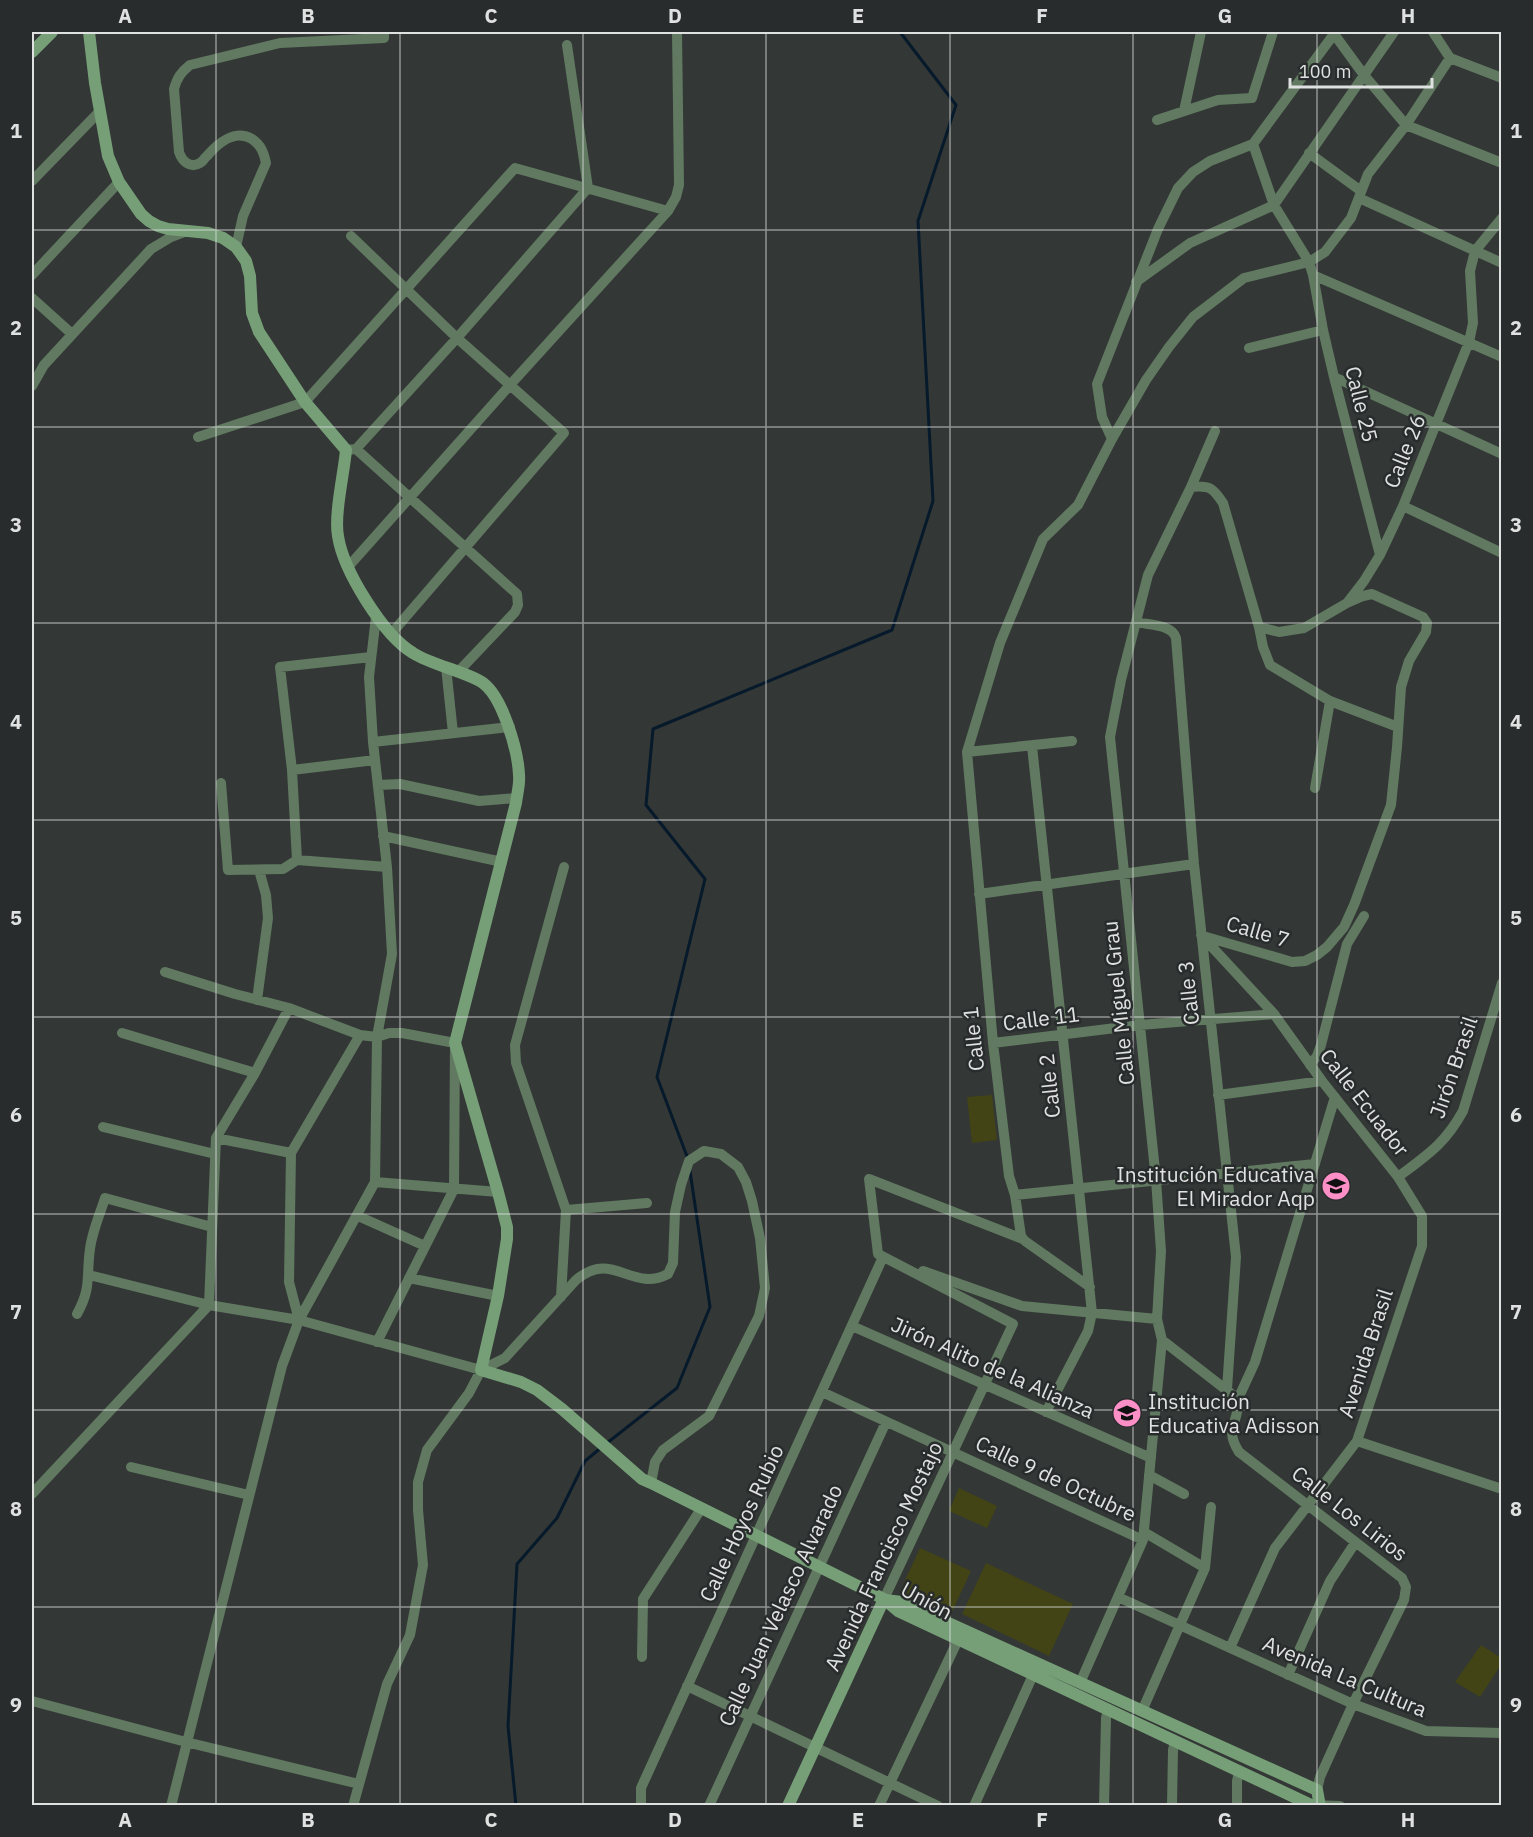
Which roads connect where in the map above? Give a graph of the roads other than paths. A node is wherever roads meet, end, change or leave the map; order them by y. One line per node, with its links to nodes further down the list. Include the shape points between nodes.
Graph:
1 (52, 32): 10 (street)
2 (89, 32): 14 (street)
3 (384, 32): 30 (street, via 384,38 280,43 190,65 176,79 179,152 183,160 200,163 223,141 239,136 255,141 265,154 266,163 243,216)
4 (677, 32): 26 (street, via 679,185)
5 (1201, 32): 15 (street)
6 (1273, 32): 15 (street, via 1252,98 1218,100)
7 (1394, 32): 12 (street)
8 (1433, 32): 11 (street)
9 (567, 45): 23 (street)
10 (32, 52)
11 (1450, 58): 13 (street); 17 (street)
12 (1364, 75): 17 (street); 18 (street, via 1334,34); 19 (street)
13 (1502, 78)
14 (100, 111): 21 (street); 22 (street, via 108,156)
15 (1184, 111): 16 (street)
16 (1157, 120)
17 (1406, 125): 20 (street); 24 (street, via 1368,174)
18 (1253, 144): 25 (street, Calle 25); 36 (street, via 1210,161 1192,172 1178,188)
19 (1310, 153): 24 (street); 25 (street)
20 (1502, 164)
21 (32, 181)
22 (119, 182): 28 (street, via 149,221); 34 (street)
23 (588, 189): 26 (street); 37 (street, via 515,168); 41 (street)
24 (1360, 194): 31 (street); 32 (street, via 1352,218 1325,252)
25 (1274, 205): 32 (street, Calle 25); 36 (street, via 1190,243)
26 (668, 211): 46 (street)
27 (1502, 218): 31 (street)
28 (187, 231): 30 (street, via 223,238); 40 (street, via 151,249)
29 (351, 236): 37 (street)
30 (236, 248): 48 (street, via 246,261 250,276 252,313 258,332)
31 (1475, 251): 33 (street); 42 (street, Calle 26, via 1470,271 1473,323)
32 (1309, 262): 35 (street, Calle 25); 52 (street, via 1244,278 1193,317 1146,380)
33 (1502, 263)
34 (32, 275)
35 (1313, 275): 39 (street, Calle 25); 42 (street)
36 (1136, 283): 52 (street, via 1097,384 1102,417)
37 (406, 290): 41 (street); 48 (street)
38 (32, 298): 40 (street)
39 (1323, 330): 43 (street); 45 (street, Calle 25)
40 (72, 334): 47 (street, via 44,364)
41 (457, 338): 46 (street); 53 (street)
42 (1469, 342): 44 (street); 49 (street, Calle 26)
43 (1249, 348)
44 (1502, 357)
45 (1334, 377): 49 (street); 60 (street, Calle 25)
46 (510, 384): 56 (street); 58 (street, via 564,433)
47 (32, 386)
48 (305, 402): 51 (street); 53 (street)
49 (1436, 425): 54 (street); 57 (street, Calle 26)
50 (1215, 431): 55 (street, Calle Miguel Grau)
51 (198, 437)
52 (1112, 439): 77 (street, via 1078,505 1043,538 1000,643)
53 (351, 450): 56 (street); 61 (street, via 337,520)
54 (1502, 454)
55 (1191, 487): 64 (street, Calle Miguel Grau, via 1148,575); 65 (street, via 1214,489 1223,503)
56 (411, 497): 58 (street); 61 (street)
57 (1403, 506): 59 (street); 60 (street, Calle 26)
58 (466, 548): 66 (street); 69 (street, via 517,594 518,605)
59 (1502, 553)
60 (1380, 555): 62 (street, Calle 26)
61 (348, 567): 63 (street)
62 (1347, 603): 65 (street, Calle 26, via 1304,628 1279,632); 72 (street, Calle 7, via 1372,594 1423,616 1426,623 1426,632 1409,661 1401,687)
63 (376, 617): 66 (street); 67 (street)
64 (1136, 622): 87 (street, Calle 3, via 1170,628 1176,635); 91 (street, Calle Miguel Grau, via 1110,737)
65 (1259, 627): 70 (street, via 1270,665)
66 (391, 634): 68 (street, via 413,653)
67 (371, 657): 75 (street); 79 (street, via 280,667)
68 (446, 667): 69 (street); 73 (street)
69 (458, 672): 71 (street, via 483,682 496,695)
70 (1330, 701): 72 (street); 82 (street)
71 (510, 727): 73 (street); 83 (street, via 519,775)
72 (1398, 727): 96 (street, Calle 7, via 1391,805 1354,905 1344,927)
73 (453, 733): 75 (street)
74 (1072, 741): 76 (street)
75 (373, 742): 78 (street)
76 (1032, 746): 77 (street); 92 (street, Calle 2)
77 (967, 752): 93 (street, Calle 1)
78 (375, 760): 79 (street); 81 (street)
79 (292, 770): 85 (street)
80 (221, 783): 90 (street, via 228,870)
81 (378, 785): 83 (street, via 400,784 478,801); 84 (street)
82 (1315, 788)
83 (517, 798): 86 (street)
84 (383, 836): 86 (street); 88 (street)
85 (297, 860): 88 (street); 90 (street, via 283,869)
86 (502, 862): 110 (street)
87 (1194, 864): 91 (street); 95 (street, Calle 3)
88 (387, 867): 109 (street, via 392,954)
89 (564, 867): 131 (street, via 515,1045 516,1063)
90 (259, 870): 101 (street, via 268,918)
91 (1124, 875): 92 (street); 105 (street, Calle Miguel Grau)
92 (1048, 884): 93 (street); 108 (street, Calle 2)
93 (979, 894): 111 (street, Calle 1)
94 (1364, 916): 97 (street)
95 (1201, 935): 96 (street, Calle 7, via 1292,962 1317,955); 103 (street, Calle Ecuador); 104 (street, Calle 3)
96 (1332, 940): 97 (street)
97 (1347, 944): 112 (street, via 1321,1045)
98 (165, 972): 101 (street)
99 (1502, 982): 100 (street, Jirón Brasil)
100 (1500, 996): 123 (street, Jirón Brasil, via 1463,1111 1453,1130 1436,1149)
101 (257, 1000): 102 (street)
102 (289, 1008): 107 (street); 113 (street)
103 (1274, 1014): 104 (street, Calle 11); 112 (street, Calle Ecuador)
104 (1210, 1019): 105 (street, Calle 11); 115 (street, Calle 3)
105 (1140, 1025): 108 (street, Calle 11); 124 (street, Calle Miguel Grau)
106 (122, 1033): 113 (street)
107 (360, 1035): 109 (street); 119 (street)
108 (1063, 1036): 111 (street, Calle 11); 127 (street, Calle 2)
109 (377, 1037): 110 (street, via 402,1033); 125 (street)
110 (455, 1043): 126 (street); 128 (street)
111 (993, 1043): 129 (street, Calle 1, via 1009,1176)
112 (1310, 1065): 114 (street, Calle Ecuador)
113 (255, 1073): 118 (street)
114 (1322, 1082): 115 (street); 116 (street, Calle Ecuador)
115 (1218, 1095): 122 (street, Calle 3)
116 (1335, 1097): 121 (street, Calle Los Lirios); 123 (street, Calle Ecuador)
117 (104, 1127): 120 (street)
118 (216, 1138): 119 (street); 120 (street)
119 (291, 1153): 149 (street, via 289,1282)
120 (215, 1154): 135 (street)
121 (1315, 1164): 122 (street); 157 (street, Calle Los Lirios, via 1255,1362)
122 (1227, 1173): 124 (street); 155 (street, Calle 3, via 1236,1257)
123 (1398, 1177): 134 (street, Calle Ecuador)
124 (1156, 1180): 127 (street); 148 (street, Calle Miguel Grau, via 1161,1251)
125 (375, 1182): 126 (street); 133 (street)
126 (454, 1188): 128 (street); 138 (street)
127 (1079, 1189): 129 (street); 142 (street, Calle 2)
128 (498, 1192): 143 (street, via 507,1239)
129 (1015, 1195): 132 (street, Calle 1)
130 (647, 1203): 131 (street)
131 (566, 1210): 144 (street)
132 (1018, 1212): 136 (street, via 1003,1226); 137 (street, Calle 1)
133 (357, 1216): 138 (street); 149 (street)
134 (1422, 1216): 160 (street, Avenida Brasil, via 1422,1246)
135 (212, 1227): 140 (street, via 105,1198 90,1247); 145 (street)
136 (994, 1227): 137 (street); 139 (street, via 868,1179 876,1245)
137 (1023, 1239): 142 (street)
138 (425, 1246): 141 (street)
139 (883, 1257): 146 (street, via 1022,1306); 150 (street, Calle Hoyos Rubio); 154 (street, Avenida Francisco Mostajo, via 1013,1323)
140 (89, 1275): 145 (street); 147 (street, via 86,1298)
141 (409, 1278): 143 (street); 152 (street)
142 (1090, 1287): 146 (street, Calle 2)
143 (498, 1296): 153 (street)
144 (561, 1297): 153 (street, via 505,1358); 165 (street, via 585,1273 596,1269 607,1268 641,1279 657,1280 668,1274 673,1263 675,1212 689,1161 704,1151 721,1154 738,1167 752,1201 760,1238 765,1288 759,1316 709,1416 663,1450 655,1462)
145 (209, 1305): 149 (street); 167 (street)
146 (1092, 1313): 148 (street); 158 (street, Calle 2, via 1088,1330)
147 (78, 1314)
148 (1157, 1319): 151 (street, Calle Miguel Grau)
149 (298, 1320): 152 (street); 169 (street, via 282,1366)
150 (852, 1326): 154 (street, Jirón Alito de la Alianza); 156 (street, Calle Hoyos Rubio)
151 (1162, 1340): 155 (street); 162 (street, Calle Miguel Grau)
152 (377, 1342): 153 (street)
153 (481, 1370): 165 (street, via 529,1385); 199 (street, via 428,1450 418,1482 423,1565 410,1635 387,1684)
154 (984, 1385): 158 (street, Jirón Alito de la Alianza); 161 (street, Avenida Francisco Mostajo)
155 (1227, 1389): 157 (street)
156 (822, 1392): 159 (street, Calle 9 de Octubre); 173 (street, Calle Hoyos Rubio)
157 (1238, 1399): 170 (street, Calle Los Lirios, via 1231,1430 1239,1452)
158 (1046, 1412): 162 (street, Jirón Alito de la Alianza)
159 (886, 1422): 161 (street, Calle 9 de Octubre); 176 (street, Calle Juan Velasco Alvarado)
160 (1357, 1441): 166 (street); 170 (street, Avenida Brasil)
161 (953, 1452): 174 (street, Calle 9 de Octubre); 179 (street, Avenida Francisco Mostajo)
162 (1151, 1458): 164 (street, Calle Miguel Grau)
163 (131, 1467): 169 (street)
164 (1149, 1475): 168 (street); 174 (street, Calle Miguel Grau)
165 (651, 1483): 172 (street)
166 (1502, 1489)
167 (32, 1494)
168 (1184, 1494)
169 (249, 1495): 194 (street)
170 (1307, 1505): 175 (street, Calle Los Lirios); 182 (street, Avenida Brasil, via 1275,1548)
171 (1211, 1507): 177 (street)
172 (701, 1509): 173 (street); 183 (street, via 643,1599)
173 (756, 1536): 176 (street); 187 (street, Calle Hoyos Rubio)
174 (1143, 1536): 177 (street, Calle 9 de Octubre); 178 (street, Calle Miguel Grau)
175 (1355, 1543): 185 (street, via 1330,1581); 189 (street, Calle Los Lirios, via 1402,1578 1406,1587 1404,1599)
176 (819, 1567): 179 (street); 192 (street, Calle Juan Velasco Alvarado)
177 (1204, 1568): 180 (street)
178 (1118, 1597): 180 (street, Avenida La Cultura); 186 (street, Calle Miguel Grau)
179 (884, 1599): 181 (street, Unión, via 898,1611); 186 (street, Unión, via 902,1602); 196 (street, Avenida Francisco Mostajo)
180 (1180, 1625): 182 (street, Avenida La Cultura); 191 (street)
181 (958, 1640): 184 (street, Unión); 198 (street)
182 (1230, 1648): 185 (street, Avenida La Cultura)
183 (642, 1657)
184 (1033, 1675): 190 (street, Unión); 210 (street)
185 (1288, 1675): 189 (street, Avenida La Cultura)
186 (1080, 1683): 191 (street, Unión)
187 (687, 1686): 192 (street); 205 (street, Calle Hoyos Rubio, via 641,1788)
188 (32, 1701): 194 (street)
189 (1353, 1704): 193 (street, Avenida La Cultura, via 1426,1731); 200 (street, Calle Los Lirios)
190 (1108, 1710): 195 (street, Unión); 211 (street)
191 (1143, 1712): 200 (street, Unión)
192 (750, 1716): 196 (street); 206 (street, Calle Juan Velasco Alvarado)
193 (1502, 1733)
194 (186, 1742): 199 (street); 203 (street)
195 (1175, 1742): 197 (street, Unión); 212 (street)
196 (815, 1746): 198 (street); 207 (street, Avenida Francisco Mostajo)
197 (1239, 1772): 201 (street, Unión); 213 (street)
198 (891, 1782): 208 (street); 209 (street)
199 (359, 1784): 204 (street)
200 (1317, 1790): 201 (street); 202 (street)
201 (1311, 1805): 202 (street)
202 (1320, 1805): 214 (street)
203 (171, 1806)
204 (353, 1806)
205 (641, 1806)
206 (709, 1806)
207 (788, 1806)
208 (879, 1806)
209 (938, 1806)
210 (974, 1806)
211 (1104, 1806)
212 (1172, 1806)
213 (1237, 1806)
214 (1340, 1806)

